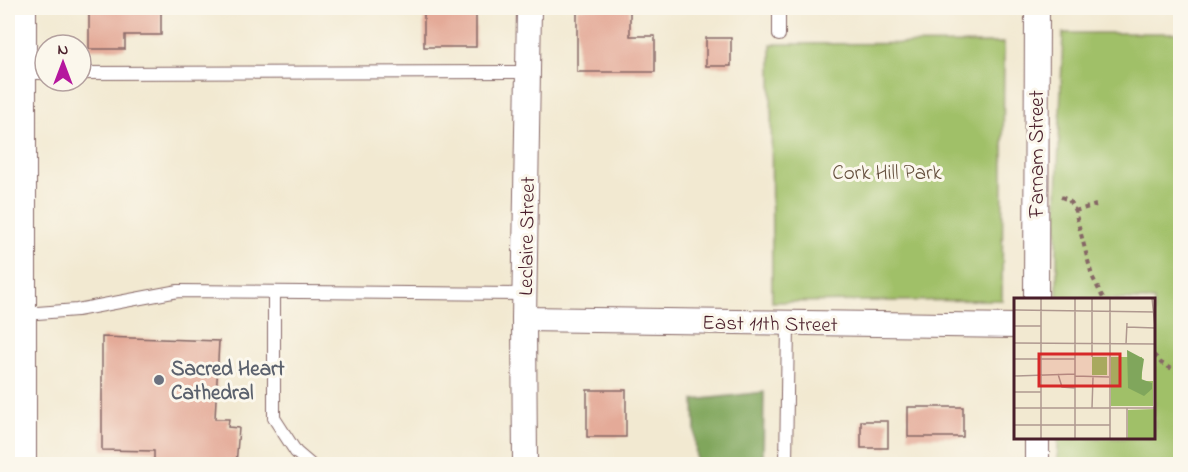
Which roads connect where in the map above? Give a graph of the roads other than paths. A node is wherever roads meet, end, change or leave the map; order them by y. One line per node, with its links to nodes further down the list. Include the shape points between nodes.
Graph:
1 (24, 8): 7 (street)
2 (529, 8): 6 (street, Leclaire Street)
3 (779, 8): 5 (lane)
4 (1037, 8): 11 (street, Farnam Street)
5 (779, 35)
6 (528, 72): 8 (lane); 10 (street, Leclaire Street)
7 (25, 73): 12 (street)
8 (93, 73)
9 (274, 292): 10 (lane); 12 (lane, via 178,291 77,310); 18 (lane, via 274,418 296,452)
10 (525, 294): 13 (street, Leclaire Street)
11 (1036, 298)
12 (16, 314): 17 (street)
13 (524, 319): 14 (street, East 11th Street); 19 (street, Leclaire Street)
14 (788, 324): 15 (street, East 11th Street); 20 (lane)
15 (1014, 326)
16 (1037, 439): 21 (street)
17 (24, 465)
18 (310, 465)
19 (525, 465)
20 (786, 465)
21 (1037, 465)

